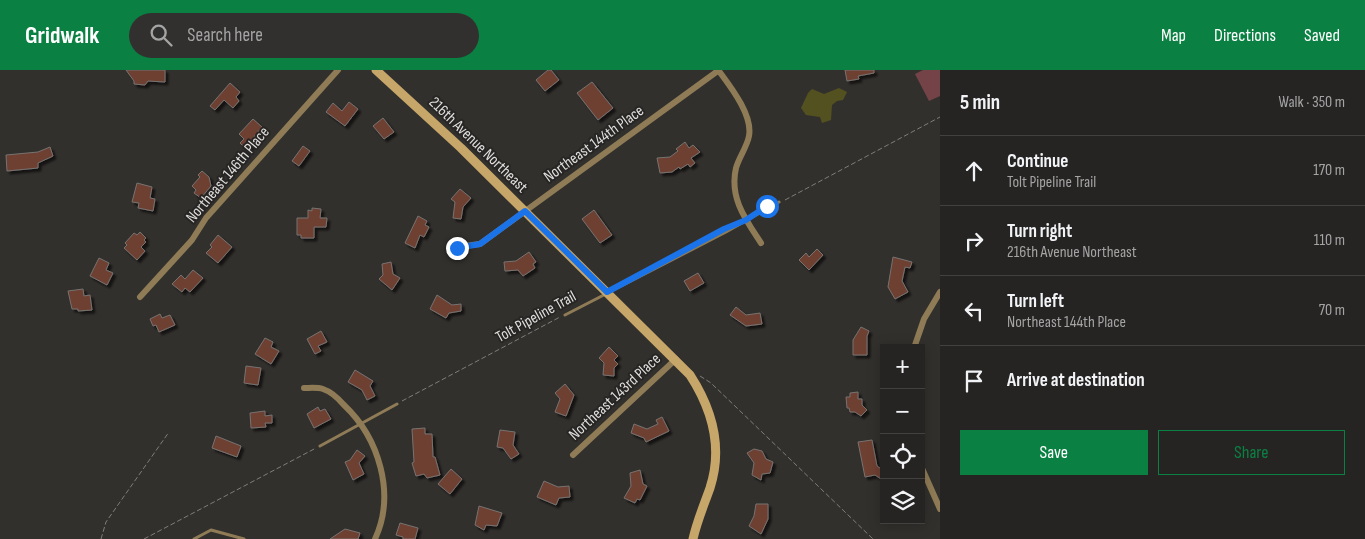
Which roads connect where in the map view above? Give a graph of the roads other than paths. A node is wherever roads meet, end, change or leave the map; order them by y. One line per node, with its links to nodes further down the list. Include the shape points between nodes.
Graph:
1 (338, 70): 11 (street, Northeast 146th Place)
2 (376, 70): 5 (street, 216th Avenue Northeast)
3 (719, 70): 5 (street, Northeast 144th Place); 6 (street, via 736,93 746,115 750,135 736,167 734,186 738,204)
4 (780, 202): 6 (lane)
5 (525, 211): 8 (street, Northeast 144th Place, via 480,244); 10 (street, 216th Avenue Northeast)
6 (747, 221): 7 (street); 10 (lane)
7 (762, 243)
8 (457, 248)
9 (940, 292): 13 (street, via 924,320)
10 (608, 293): 12 (lane); 14 (street, 216th Avenue Northeast)
11 (140, 297)
12 (565, 315)
13 (915, 344)
14 (676, 360): 19 (street, Northeast 143rd Place); 25 (street, 216th Avenue Northeast, via 690,375 707,405 715,444 711,486)
15 (304, 388): 17 (street, via 322,389 334,394)
16 (397, 404): 17 (lane)
17 (362, 424): 18 (lane); 24 (street, via 373,442 383,475 383,508)
18 (320, 446)
19 (573, 455)
20 (925, 475): 21 (street)
21 (940, 509)
22 (194, 539): 23 (lane, via 211,530)
23 (244, 539)
24 (375, 539)
25 (693, 539)

